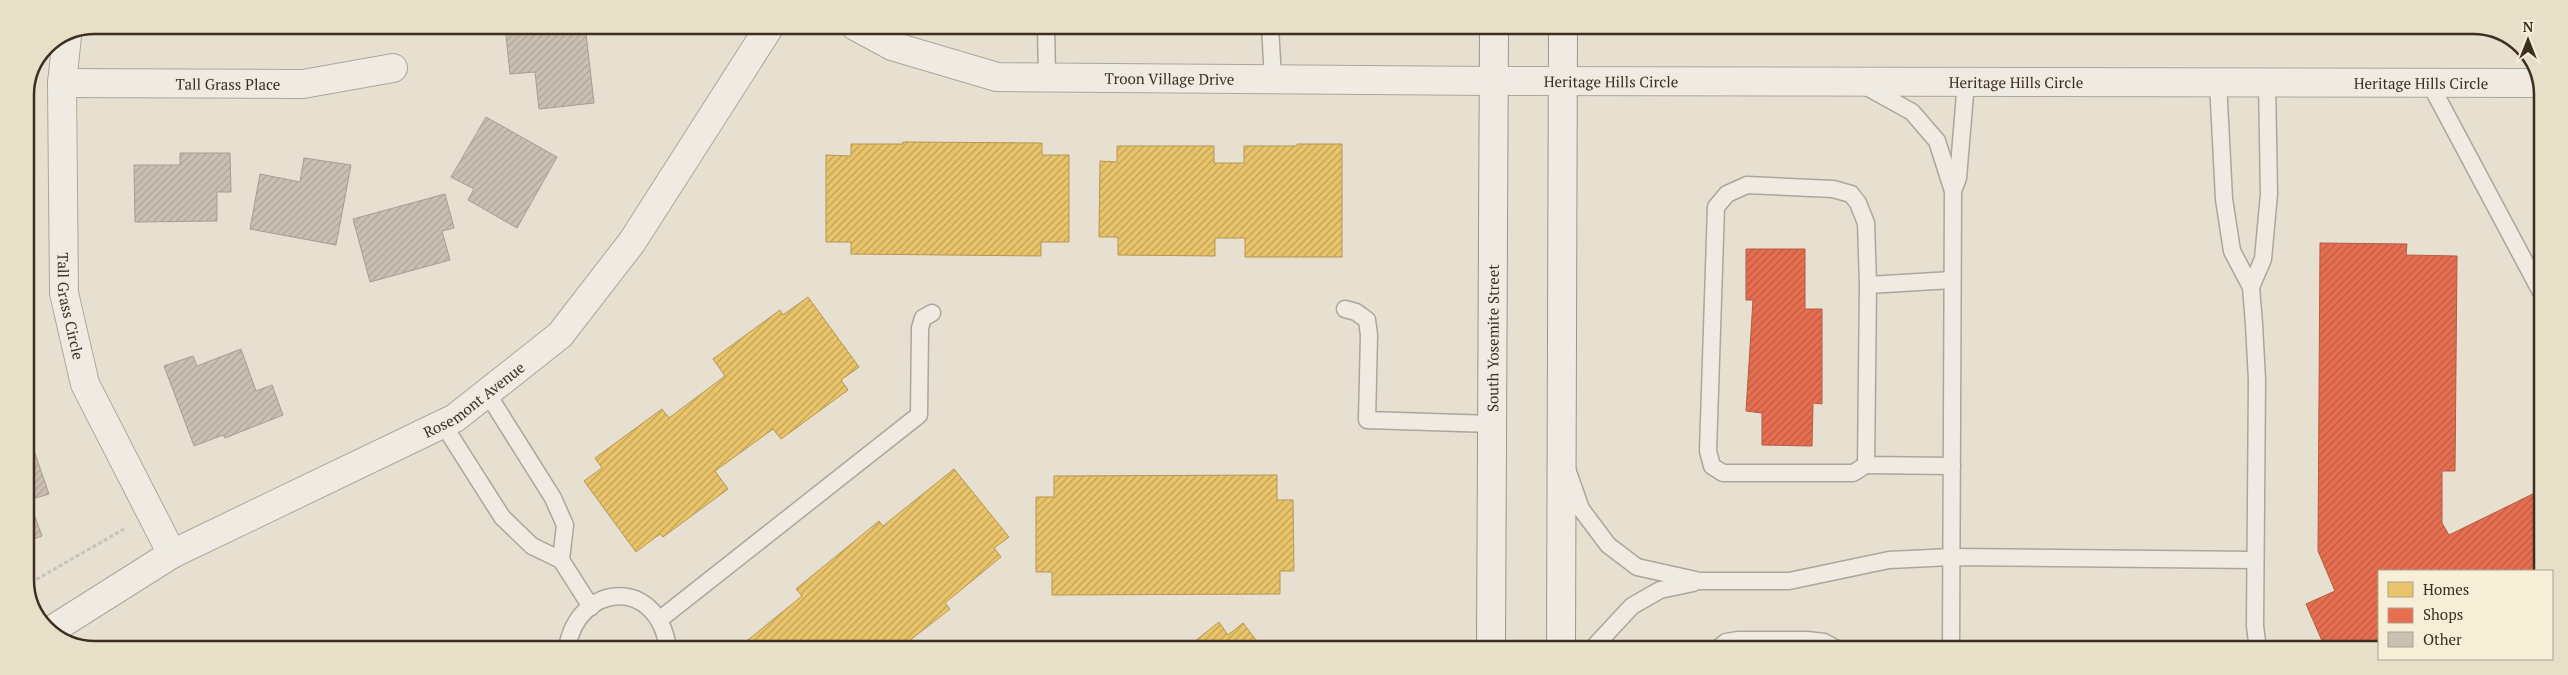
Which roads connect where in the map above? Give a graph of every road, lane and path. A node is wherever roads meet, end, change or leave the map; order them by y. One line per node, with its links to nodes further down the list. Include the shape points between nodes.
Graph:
1 (765, 34): 27 (street, Rosemont Avenue, via 632,242 566,328)
2 (870, 34): 9 (street, Troon Village Drive, via 892,46 997,77)
3 (1046, 34): 9 (lane)
4 (1270, 34): 10 (lane)
5 (1494, 34): 11 (street, South Yosemite Street)
6 (1563, 34): 12 (street)
7 (66, 41): 18 (street, Tall Grass Circle)
8 (393, 68): 18 (street, Tall Grass Place, via 303,84)
9 (1047, 77): 10 (street, Troon Village Drive)
10 (1273, 80): 11 (street, Troon Village Drive)
11 (1492, 81): 12 (street, Heritage Hills Circle); 29 (street, South Yosemite Street)
12 (1563, 82): 13 (street, Heritage Hills Circle); 30 (street)
13 (1854, 82): 14 (street, Heritage Hills Circle); 20 (lane, via 1912,112 1937,141)
14 (1966, 82): 15 (street, Heritage Hills Circle); 20 (lane, via 1958,178)
15 (2218, 82): 16 (street, Heritage Hills Circle); 24 (lane, via 2224,199 2232,251)
16 (2268, 82): 17 (street, Heritage Hills Circle); 24 (lane, via 2269,194 2263,259)
17 (2429, 82): 19 (street, Heritage Hills Circle); 21 (lane)
18 (62, 83): 33 (street, Tall Grass Circle, via 64,293 84,384)
19 (2533, 83)
20 (1953, 191): 22 (lane)
21 (2534, 279)
22 (1952, 280): 23 (lane); 32 (lane)
23 (1868, 285): 31 (lane); 31 (lane, via 1866,223 1851,194 1833,189 1747,186 1727,194 1716,207 1708,451 1712,466 1723,472 1853,472)
24 (2251, 287): 37 (lane, via 2257,380)
25 (1345, 309): 29 (lane, via 1367,320 1367,420)
26 (932, 313): 41 (lane, via 923,318 920,328 918,415)
27 (487, 393): 28 (street, Rosemont Avenue); 36 (lane, via 553,498 565,525)
28 (443, 424): 34 (street, Rosemont Avenue); 36 (lane, via 502,517 532,546)
29 (1492, 424): 45 (street, South Yosemite Street)
30 (1562, 454): 39 (lane, via 1580,509 1608,545 1637,567); 46 (street)
31 (1866, 465): 32 (lane)
32 (1952, 466): 35 (lane)
33 (152, 514): 34 (street, Tall Grass Circle); 38 (path)
34 (172, 554): 42 (street, Rosemont Avenue)
35 (1952, 558): 37 (lane); 39 (lane, via 1889,560 1790,581); 50 (lane)
36 (561, 560): 40 (lane)
37 (2255, 560): 51 (lane)
38 (34, 580)
39 (1700, 581): 47 (lane, via 1660,590 1632,606)
40 (591, 607): 41 (lane, via 608,598 632,596); 43 (lane, via 577,621)
41 (659, 620): 44 (lane)
42 (56, 627)
43 (568, 641)
44 (667, 641)
45 (1491, 641)
46 (1561, 641)
47 (1599, 641)
48 (1732, 641): 49 (lane)
49 (1816, 641)
50 (1951, 641)
51 (2257, 641)

